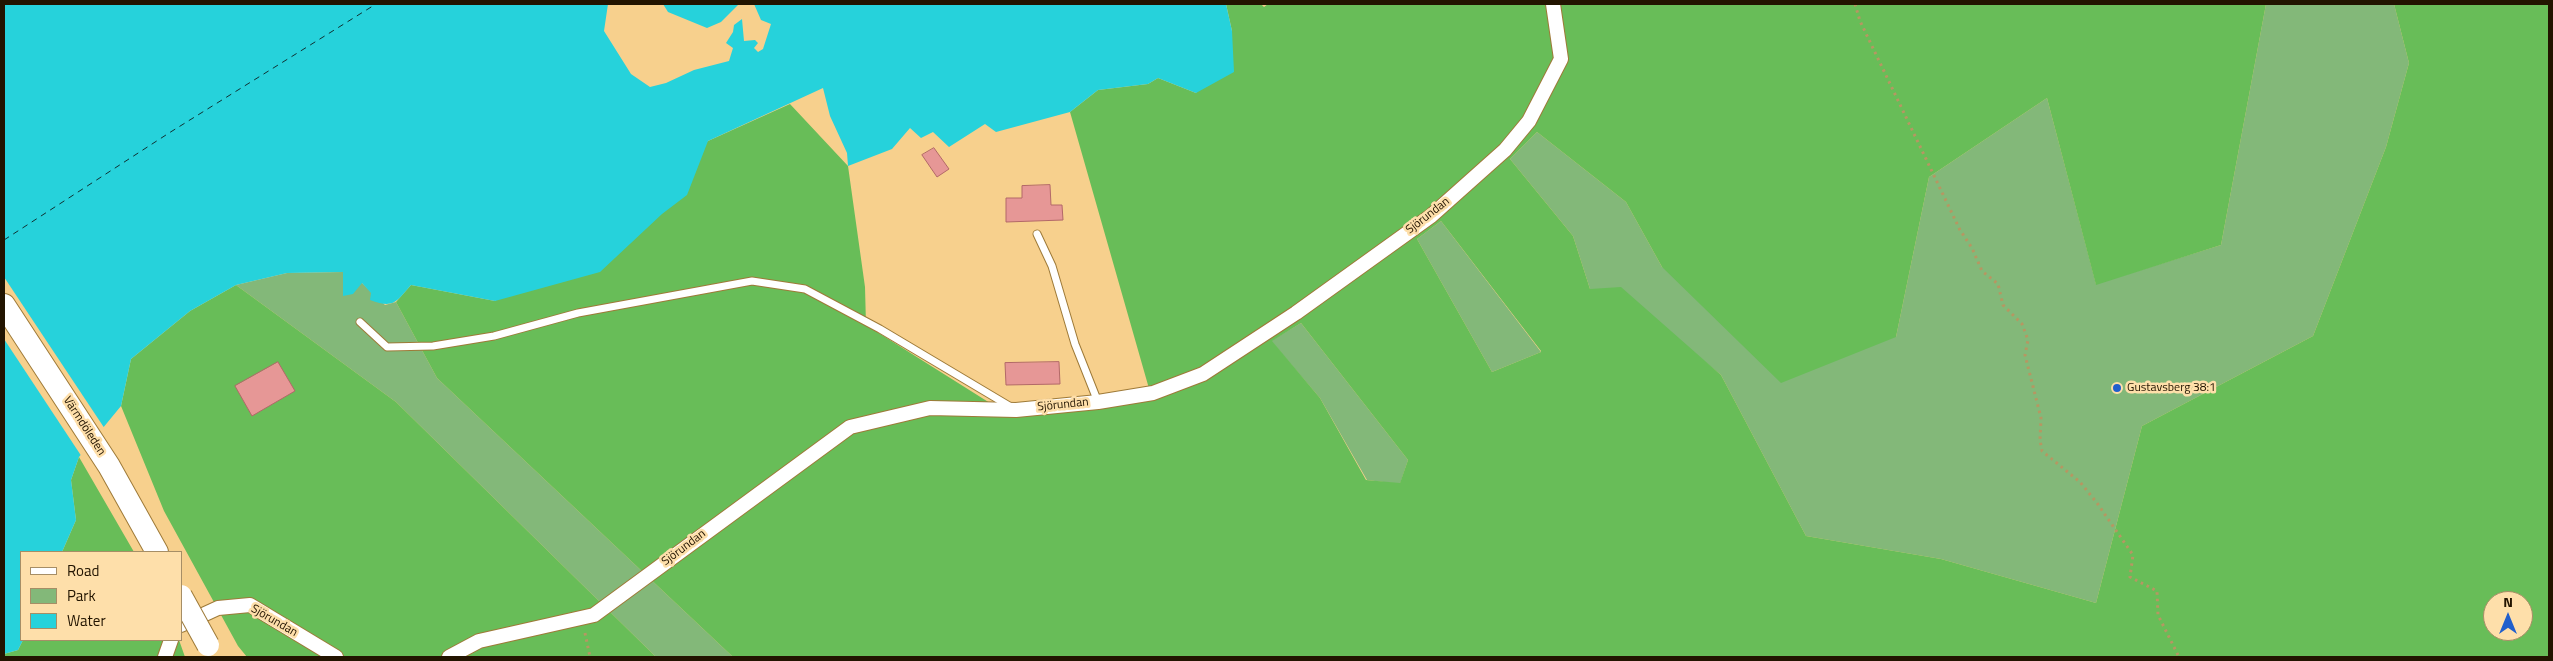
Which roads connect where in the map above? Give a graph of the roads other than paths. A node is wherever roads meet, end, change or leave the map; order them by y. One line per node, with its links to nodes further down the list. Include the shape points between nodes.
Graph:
1 (1553, 4): 5 (street, Sjörundan, via 1560,59 1529,121 1505,150 1431,216 1296,313 1203,374 1153,393)
2 (1037, 234): 5 (lane, via 1052,266 1075,344)
3 (4, 305): 7 (main road, Värmdöleden, via 109,466)
4 (360, 322): 6 (lane, via 387,347 433,346 494,336 578,313 752,281 805,289 880,329)
5 (1098, 402): 6 (street, Sjörundan)
6 (1016, 410): 14 (street, Sjörundan, via 930,408 850,427 594,615 479,641)
7 (156, 551)
8 (182, 598): 11 (main road, bridge)
9 (182, 625): 13 (street, Sjörundan, via 218,608 250,605)
10 (171, 641): 12 (street)
11 (211, 651)
12 (165, 657)
13 (336, 657)
14 (449, 657)

